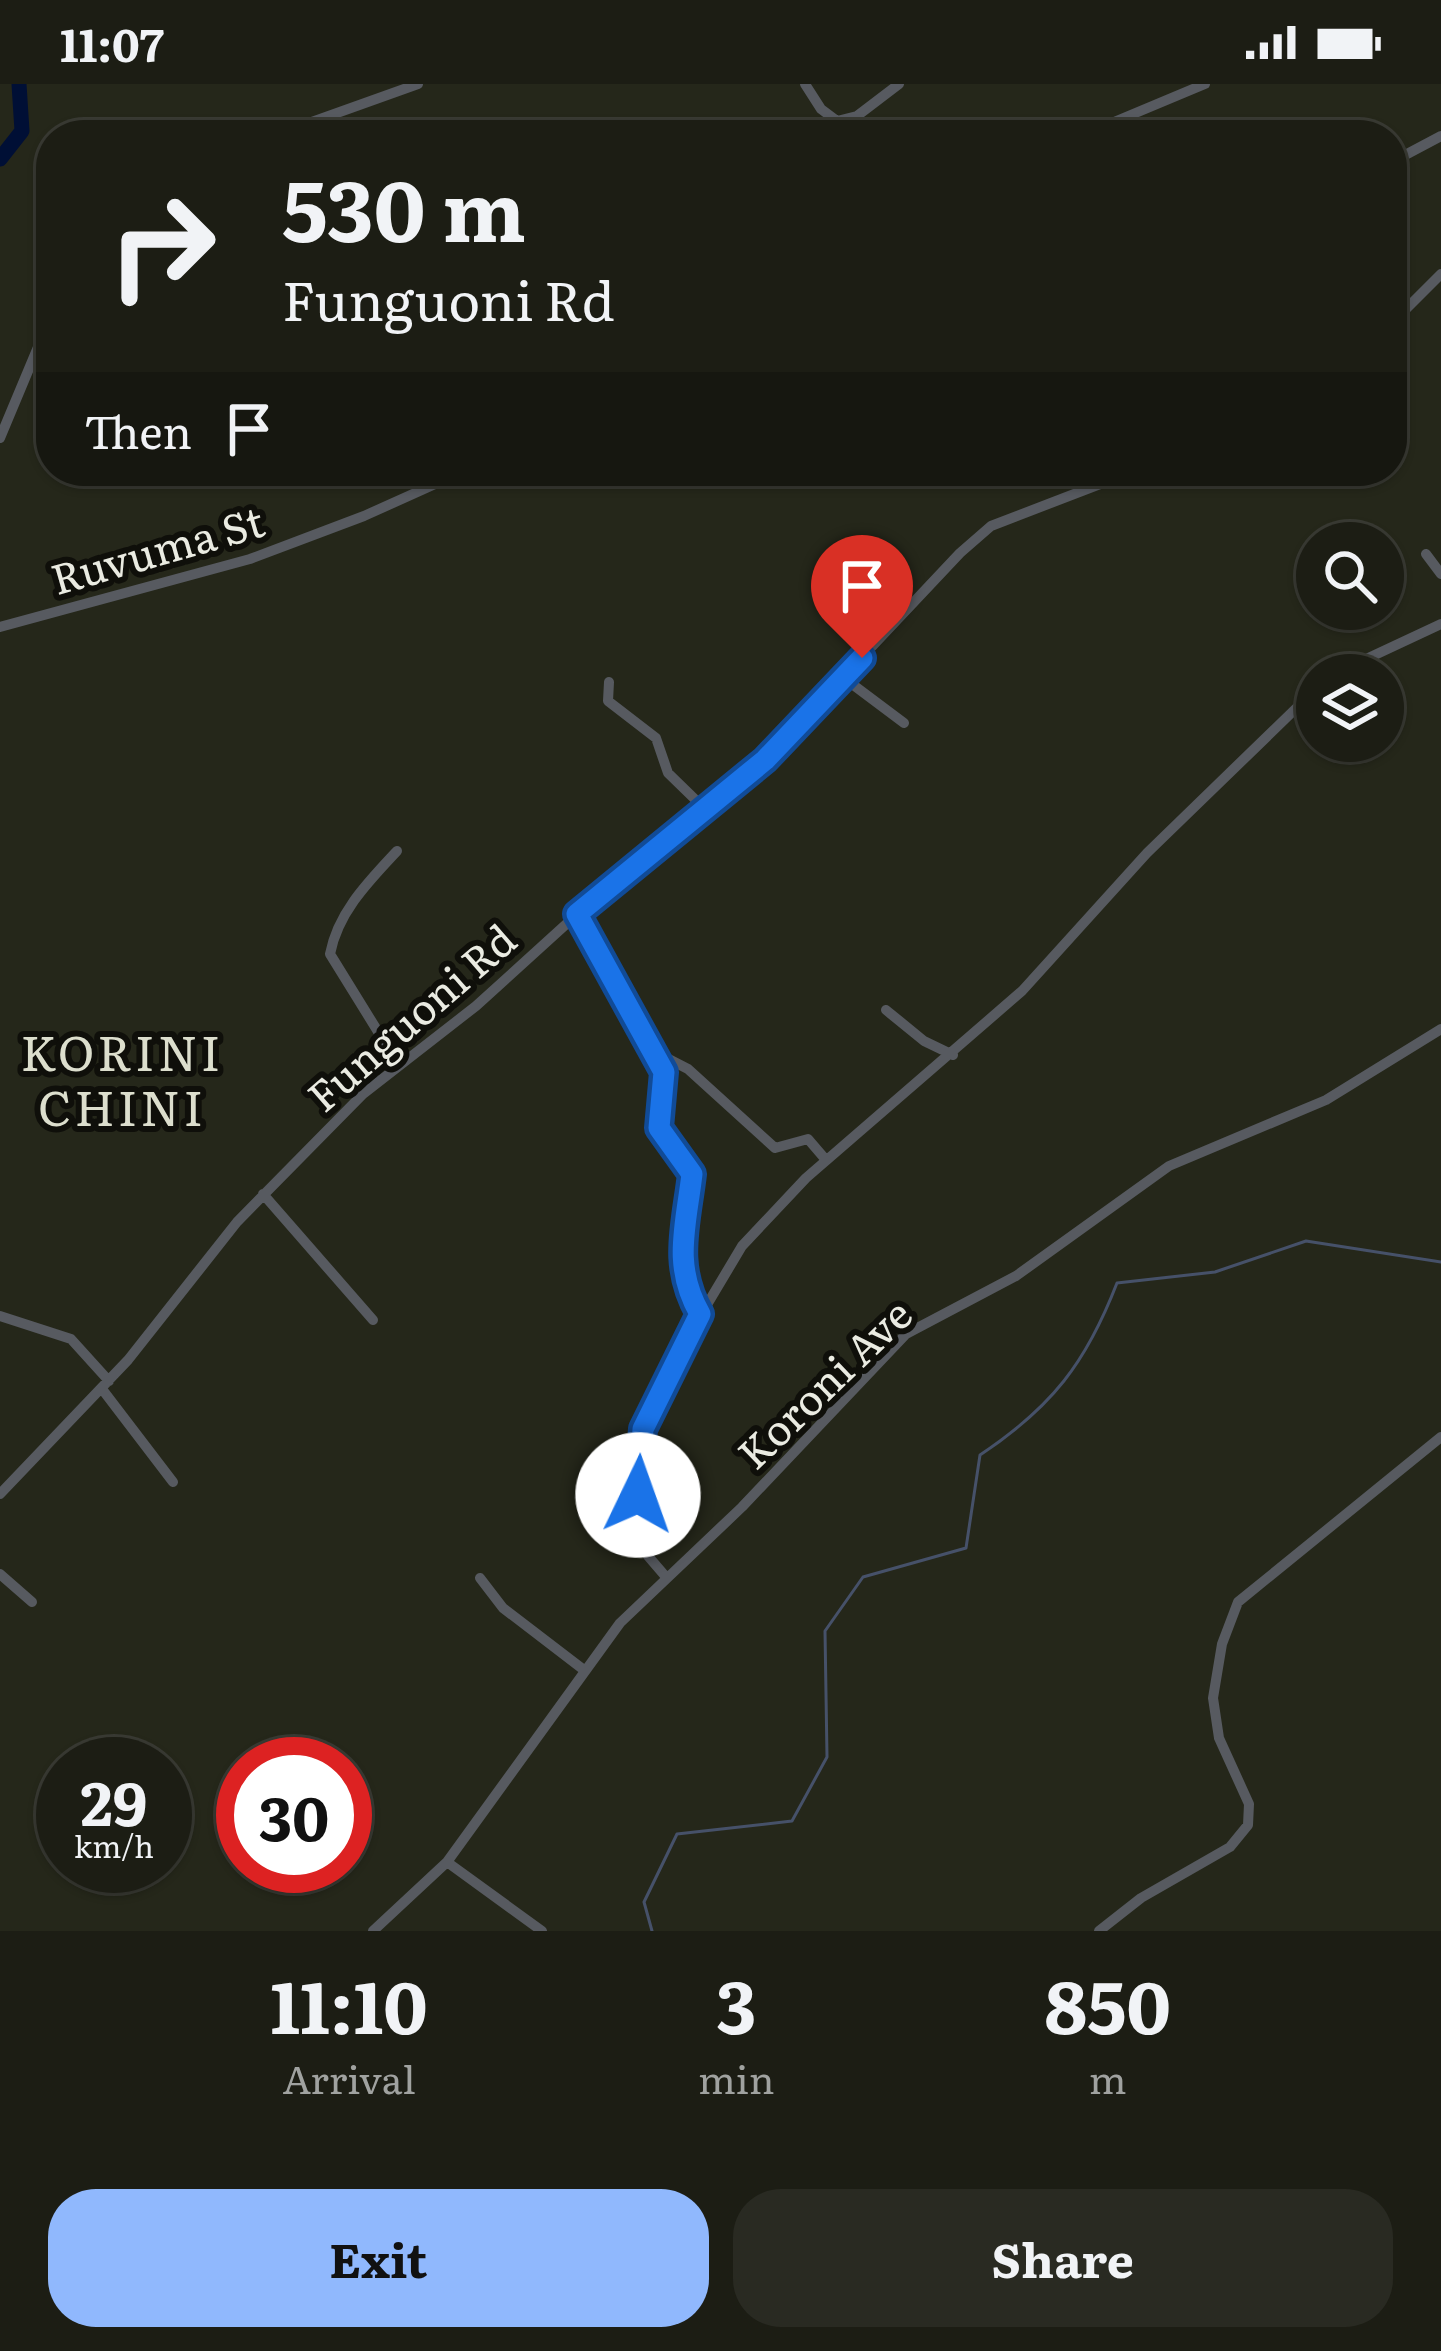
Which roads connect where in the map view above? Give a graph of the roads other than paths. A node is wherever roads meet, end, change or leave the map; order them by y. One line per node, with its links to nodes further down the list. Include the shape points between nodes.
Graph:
1 (418, 84): 5 (street)
2 (805, 84): 6 (street)
3 (898, 84): 7 (street)
4 (1205, 84): 8 (street)
5 (317, 120)
6 (836, 120)
7 (841, 120)
8 (1118, 120)
9 (1441, 136): 10 (street)
10 (1407, 153)
11 (1441, 274): 12 (street)
12 (1407, 308)
13 (36, 352): 14 (street)
14 (0, 438)
15 (431, 486): 20 (street, Ruvuma St, via 250,559)
16 (1095, 486): 22 (street, Funguoni Rd, via 991,526)
17 (1426, 554): 18 (street)
18 (1441, 574)
19 (1441, 624): 21 (street)
20 (0, 627)
21 (1377, 654)
22 (844, 678): 25 (street); 26 (street, Funguoni Rd)
23 (610, 682): 26 (street, via 608,700 656,738 668,773)
24 (1296, 708): 32 (street)
25 (904, 723)
26 (706, 810): 28 (street, Funguoni Rd)
27 (397, 851): 33 (street, via 362,888 330,954)
28 (577, 914): 31 (street); 33 (street, Funguoni Rd)
29 (886, 1010): 32 (street)
30 (1441, 1029): 45 (street, Koroni Ave, via 1326,1100 1169,1166 1016,1276 906,1334)
31 (652, 1050): 34 (street, via 688,1069 775,1148 812,1140); 36 (street, via 666,1079 659,1128 691,1170 681,1260)
32 (953, 1054): 34 (street)
33 (398, 1064): 35 (street, Funguoni Rd)
34 (826, 1160): 36 (street, via 750,1237)
35 (263, 1194): 38 (street); 39 (street, Funguoni Rd)
36 (700, 1314): 45 (street, via 640,1438 643,1534)
37 (0, 1316): 39 (street, via 70,1339)
38 (373, 1320)
39 (105, 1385): 41 (street); 42 (street, Funguoni Rd)
40 (1441, 1436): 51 (street, via 1238,1602 1214,1698 1219,1738 1249,1804 1248,1826 1231,1847)
41 (173, 1482)
42 (0, 1494)
43 (0, 1574): 46 (street)
44 (480, 1577): 47 (street, via 503,1608)
45 (666, 1577): 47 (street, Koroni Ave)
46 (32, 1602)
47 (584, 1670): 48 (street, Koroni Ave)
48 (447, 1862): 49 (street, Koroni Ave); 50 (street)
49 (373, 1931)
50 (542, 1931)
51 (1099, 1931)

